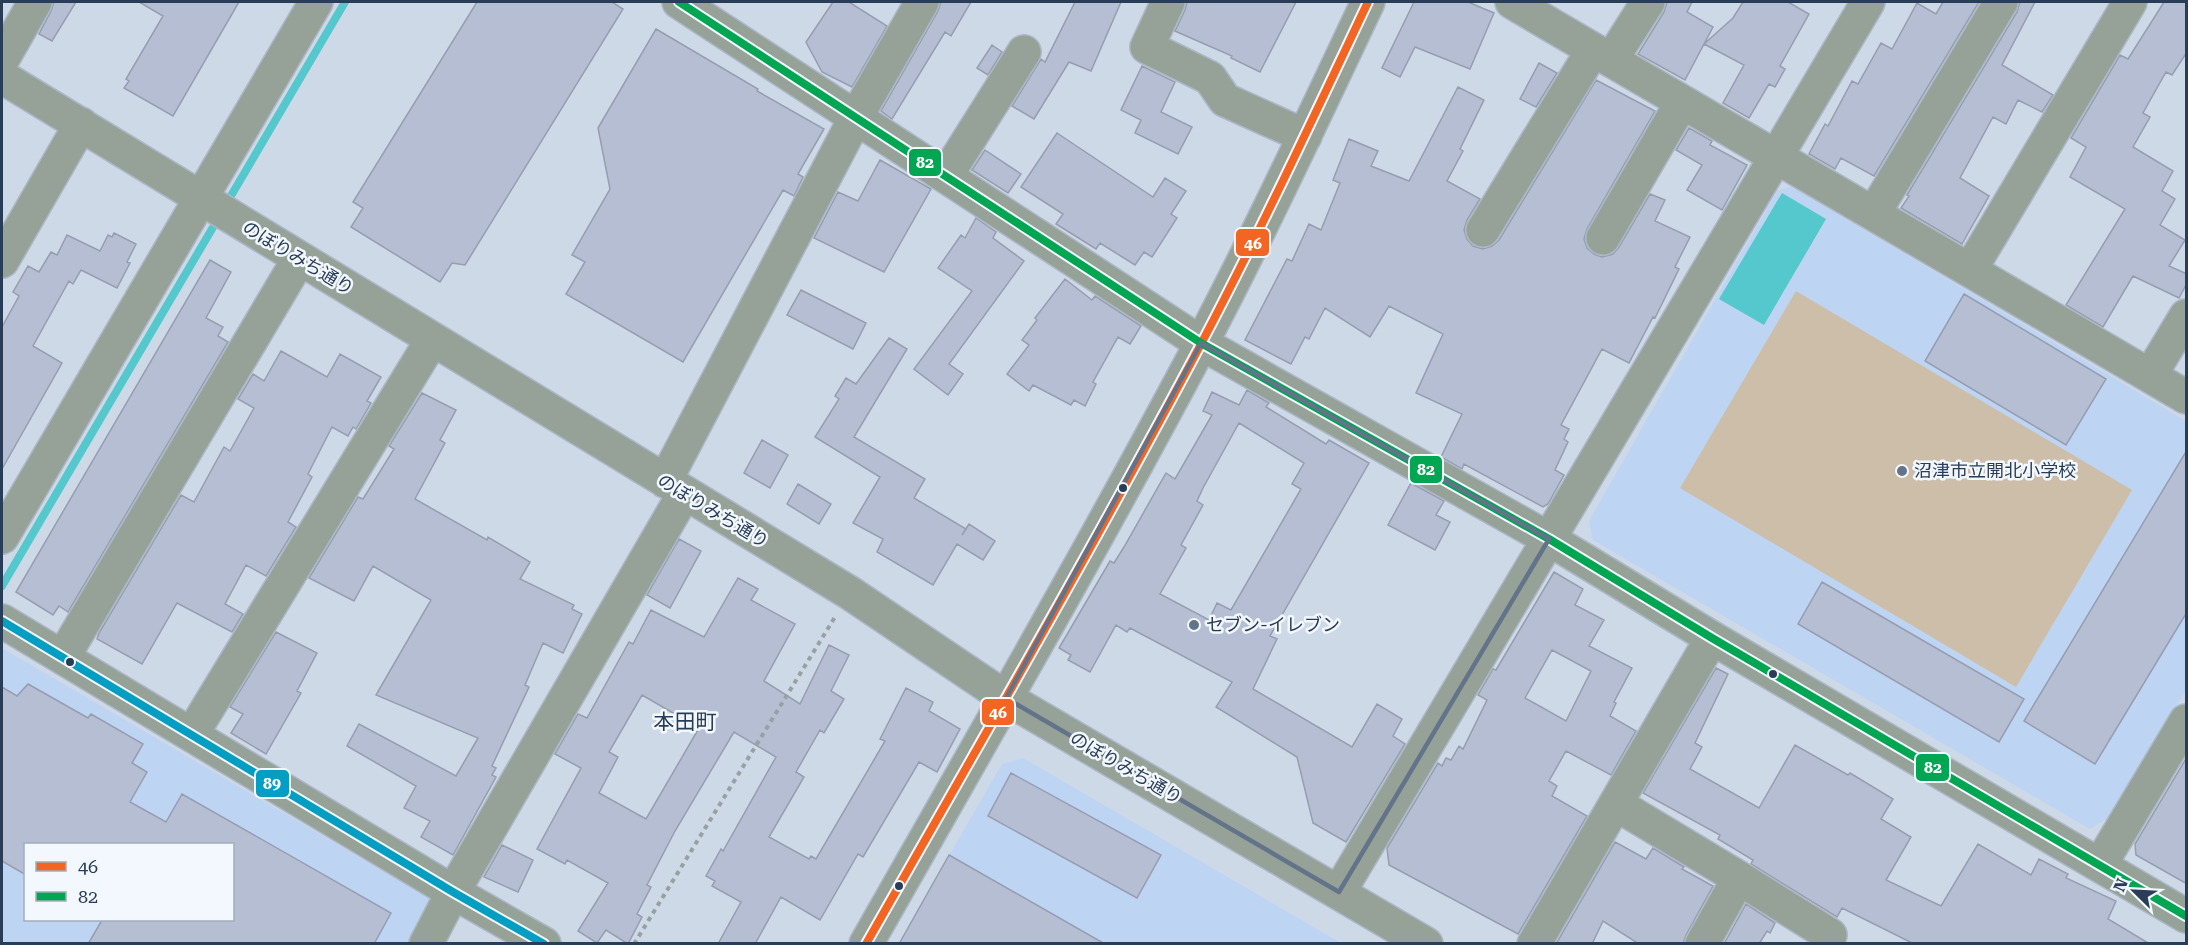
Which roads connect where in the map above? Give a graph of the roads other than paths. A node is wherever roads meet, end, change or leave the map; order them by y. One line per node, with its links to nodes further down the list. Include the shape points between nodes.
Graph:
1 (35, 2): 14 (street)
2 (316, 2): 22 (street)
3 (679, 2): 17 (street)
4 (922, 2): 17 (street)
5 (1168, 2): 19 (street, via 1147,47 1210,78 1225,100)
6 (1368, 2): 19 (street)
7 (1512, 2): 13 (street)
8 (1648, 2): 13 (street)
9 (1869, 2): 20 (street)
10 (2001, 2): 23 (street)
11 (2130, 2): 28 (street)
12 (1024, 52): 21 (street)
13 (1602, 55): 16 (street); 24 (street)
14 (2, 60)
15 (2, 77): 18 (street, のぼりみち通り)
16 (1682, 102): 20 (street); 25 (street)
17 (856, 117): 21 (street); 34 (street)
18 (81, 124): 22 (street, のぼりみち通り); 27 (street)
19 (1305, 136): 31 (street)
20 (1776, 156): 23 (street); 36 (street)
21 (946, 176): 31 (street)
22 (216, 208): 26 (street, のぼりみち通り); 35 (street)
23 (1874, 213): 28 (street)
24 (1483, 230)
25 (1603, 238)
26 (299, 259): 30 (street, のぼりみち通り); 39 (street)
27 (2, 261)
28 (1970, 270): 32 (street)
29 (2187, 316): 32 (street)
30 (432, 340): 34 (street, のぼりみち通り); 42 (street)
31 (1201, 343): 36 (street); 40 (street)
32 (2151, 374): 33 (street)
33 (2187, 397)
34 (674, 488): 40 (street, のぼりみち通り, via 850,593); 46 (street)
35 (2, 537)
36 (1549, 539): 38 (street); 47 (street)
37 (2, 621): 39 (street)
38 (1712, 638): 43 (street); 44 (street)
39 (63, 657): 42 (street)
40 (1006, 698): 47 (street, のぼりみち通り); 52 (street)
41 (2187, 721): 44 (street)
42 (192, 734): 46 (street)
43 (1616, 804): 45 (street); 54 (street)
44 (2100, 865): 48 (street)
45 (1739, 878): 49 (street); 55 (street)
46 (453, 892): 50 (street); 51 (street)
47 (1339, 892): 53 (street, のぼりみち通り)
48 (2187, 916)
49 (1834, 941)
50 (426, 944)
51 (544, 944)
52 (866, 944)
53 (1426, 944)
54 (1534, 944)
55 (1702, 944)

